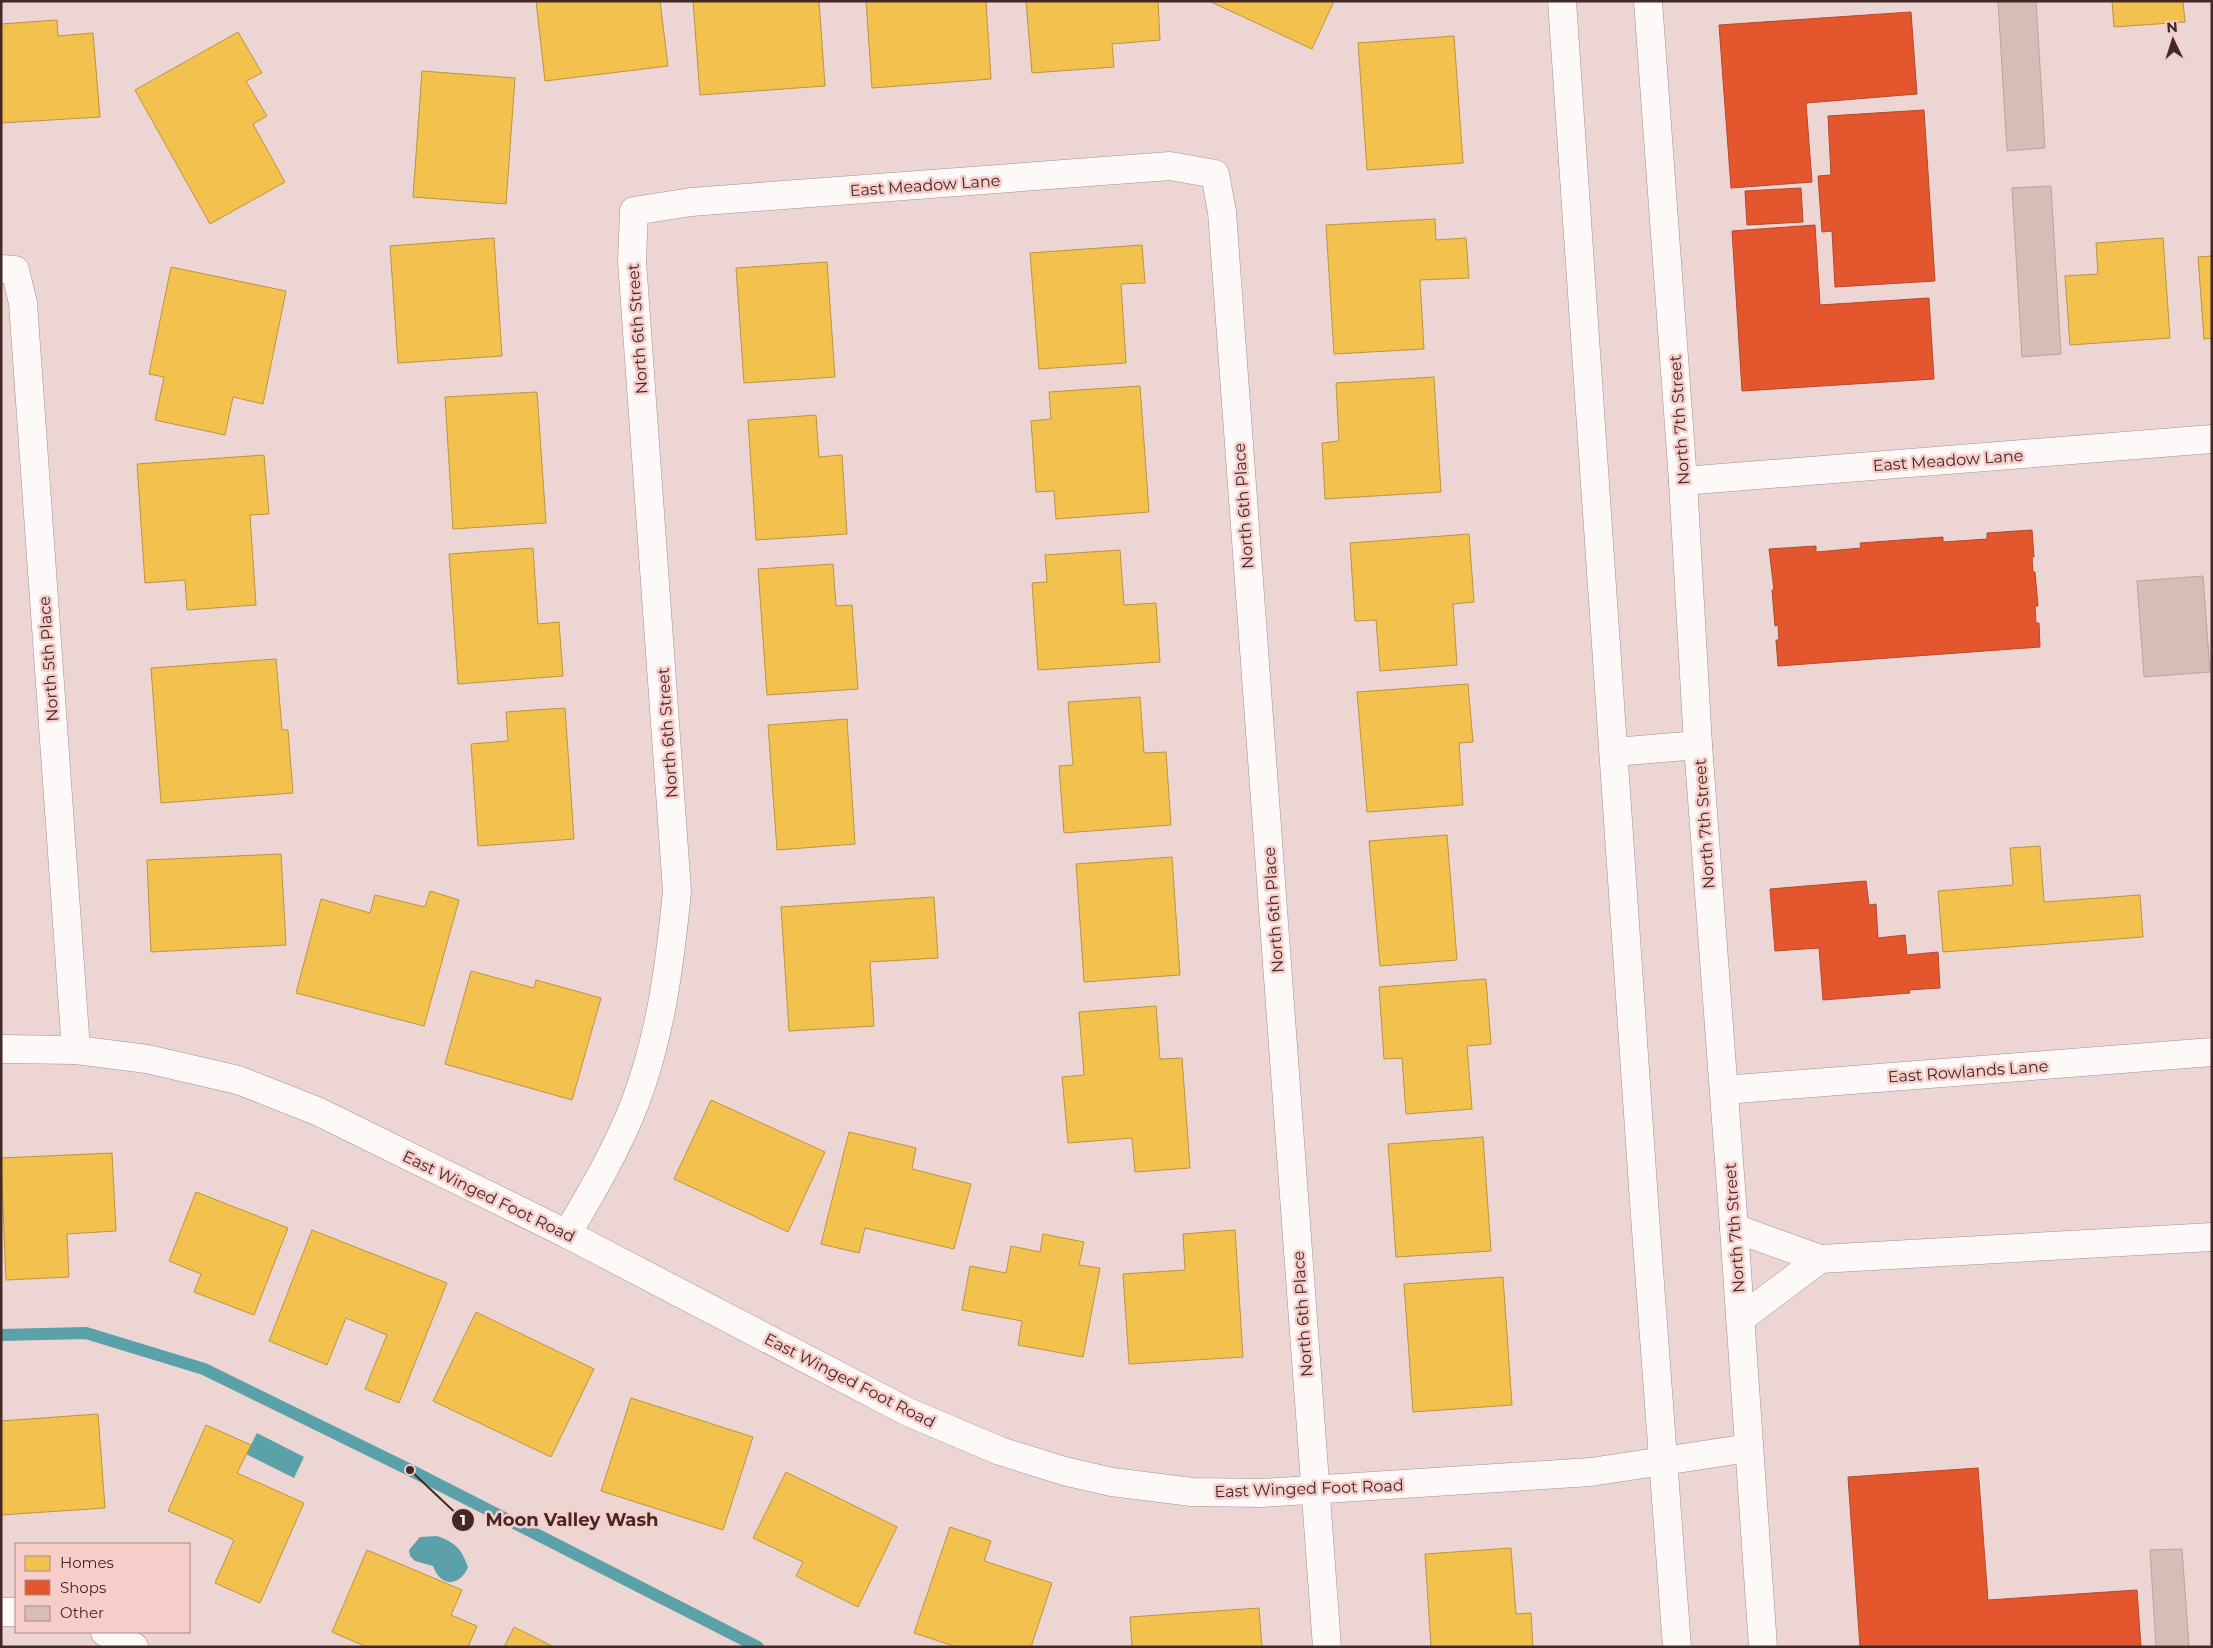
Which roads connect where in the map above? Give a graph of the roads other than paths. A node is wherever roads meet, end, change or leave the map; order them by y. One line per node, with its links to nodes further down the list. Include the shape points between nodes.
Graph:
1 (1562, 1): 9 (street)
2 (1648, 1): 7 (street, North 7th Street)
3 (1215, 174): 4 (street, East Meadow Lane, via 1170,166 691,202); 21 (street, North 6th Place, via 1222,212)
4 (634, 211): 15 (street, North 6th Street, via 632,261 677,891 669,968 655,1035 635,1103 604,1170)
5 (8, 270): 11 (street, North 5th Place, via 23,303)
6 (2212, 439): 7 (street, East Meadow Lane)
7 (1683, 480): 8 (street, North 7th Street)
8 (1698, 745): 9 (street); 13 (street, North 7th Street)
9 (1615, 752): 20 (street)
10 (1, 1049): 11 (street, East Winged Foot Road)
11 (76, 1050): 15 (street, East Winged Foot Road, via 147,1059 238,1080 317,1110)
12 (2212, 1052): 13 (street, East Rowlands Lane)
13 (1724, 1090): 14 (street, North 7th Street)
14 (1734, 1228): 17 (street); 18 (street, North 7th Street)
15 (567, 1234): 21 (street, East Winged Foot Road, via 908,1412 1000,1451 1112,1482 1192,1492 1261,1494)
16 (2212, 1237): 17 (street)
17 (1820, 1259): 18 (street)
18 (1740, 1319): 19 (street, North 7th Street)
19 (1749, 1448): 20 (street, East Winged Foot Road); 28 (street, North 7th Street)
20 (1663, 1461): 21 (street, East Winged Foot Road, via 1591,1472); 27 (street)
21 (1315, 1490): 26 (street, North 6th Place)
22 (1, 1612): 23 (street)
23 (15, 1612)
24 (107, 1633): 25 (street)
25 (134, 1647)
26 (1327, 1647)
27 (1677, 1647)
28 (1763, 1647)

